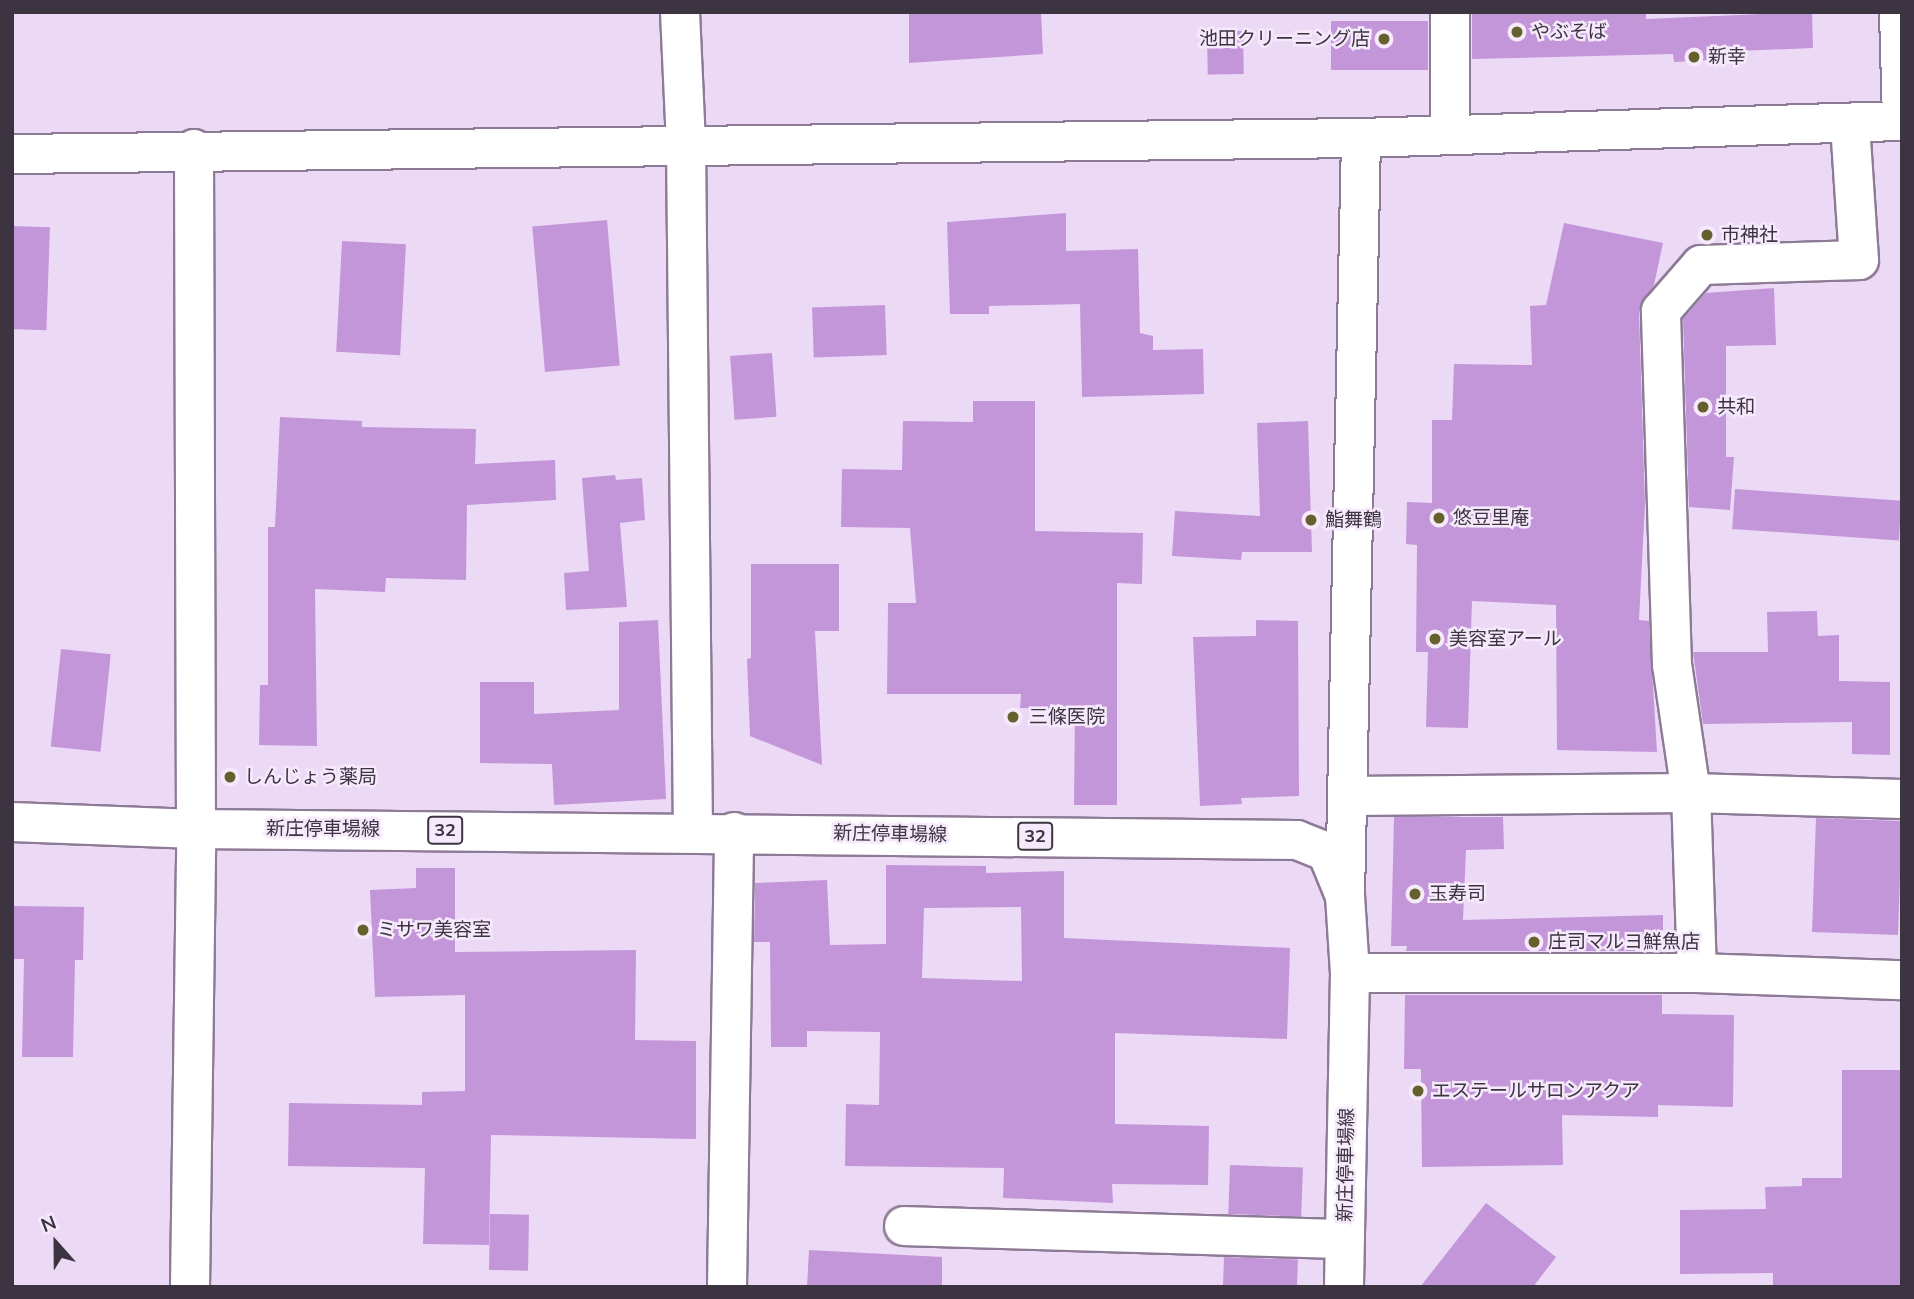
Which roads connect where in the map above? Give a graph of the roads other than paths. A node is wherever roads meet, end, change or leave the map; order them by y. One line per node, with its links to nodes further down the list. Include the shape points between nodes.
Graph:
1 (680, 12): 8 (street)
2 (1450, 12): 6 (street)
3 (1899, 12): 4 (street)
4 (1901, 121): 5 (street)
5 (1850, 123): 6 (street); 11 (street, via 1859,260 1701,264 1661,311 1672,665)
6 (1450, 135): 7 (street)
7 (1362, 138): 8 (street); 12 (street)
8 (686, 144): 9 (street); 16 (street)
9 (194, 149): 10 (street); 15 (street)
10 (12, 154)
11 (1691, 793): 12 (street); 13 (street); 20 (street)
12 (1348, 796): 18 (street)
13 (1902, 799)
14 (12, 822): 15 (street, 新庄停車場線 / 32)
15 (196, 829): 16 (street, 新庄停車場線 / 32); 24 (street)
16 (693, 831): 17 (street, 新庄停車場線 / 32)
17 (734, 832): 18 (street, 新庄停車場線 / 32, via 1297,840 1327,852); 25 (street)
18 (1345, 897): 19 (street, 新庄停車場線 / 32)
19 (1350, 973): 20 (street); 23 (street, 新庄停車場線 / 32)
20 (1697, 973): 21 (street)
21 (1902, 980)
22 (904, 1226): 23 (street)
23 (1345, 1239): 26 (street, 新庄停車場線 / 32)
24 (190, 1287)
25 (727, 1287)
26 (1344, 1287)

